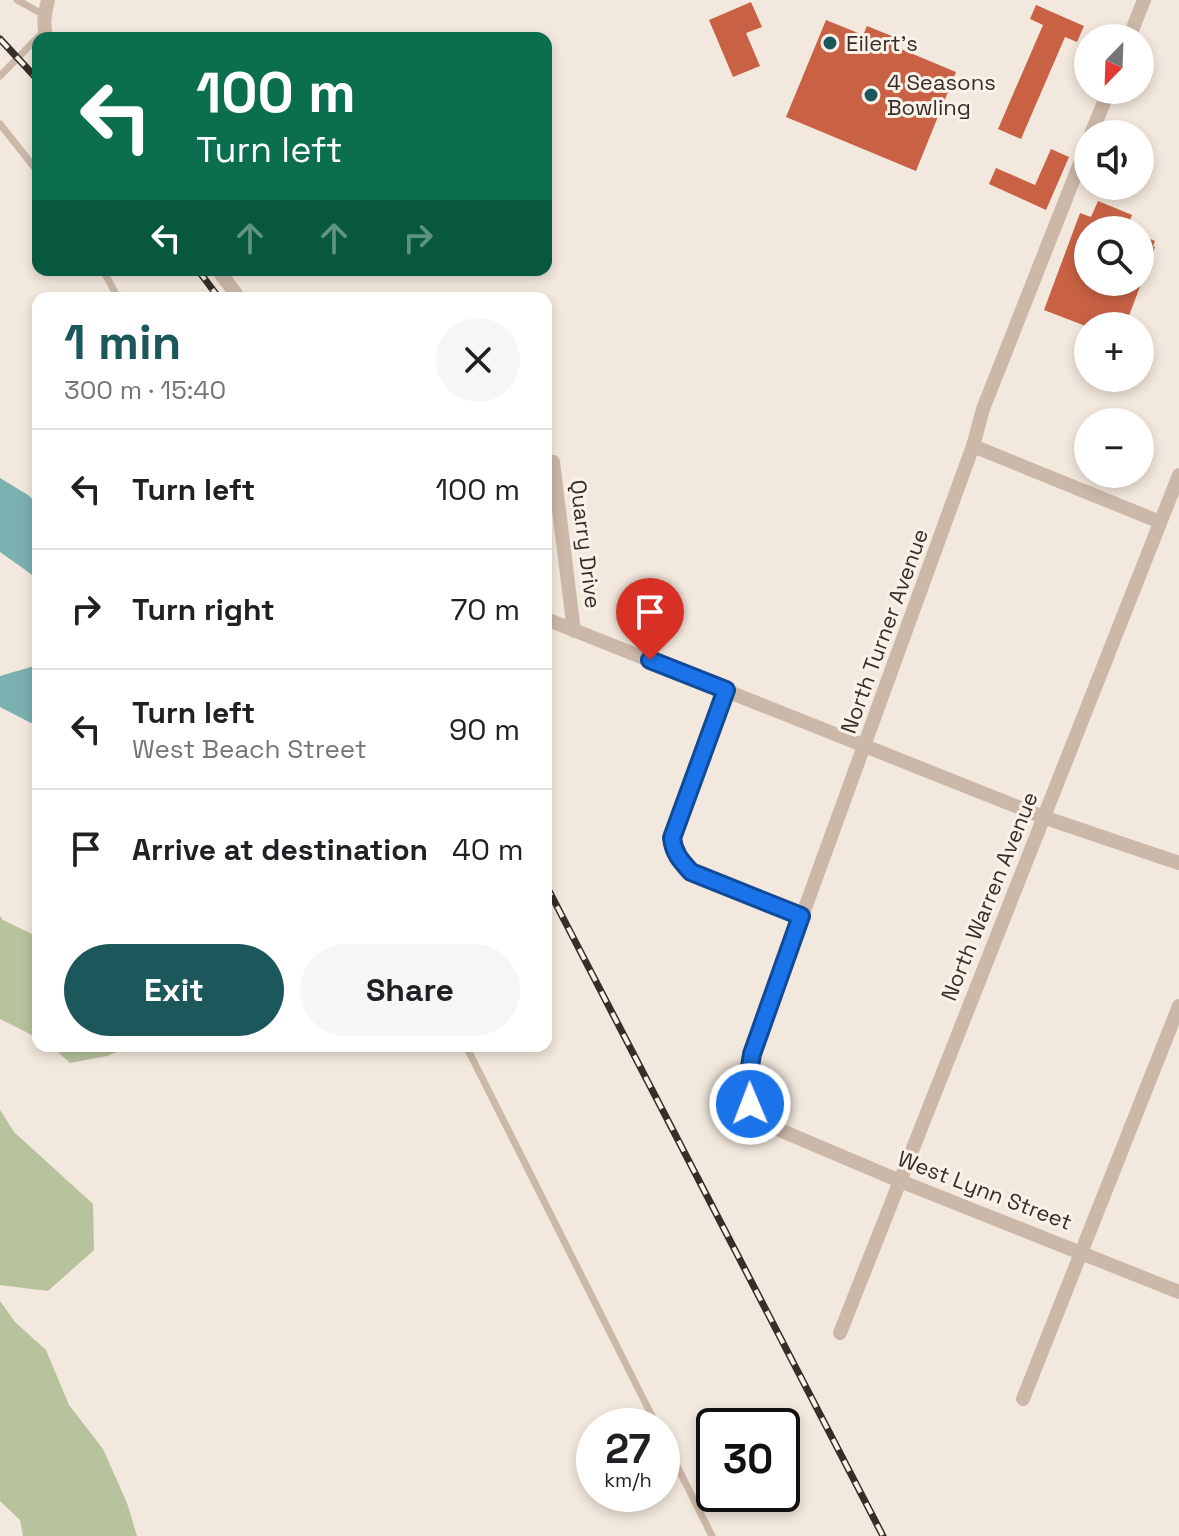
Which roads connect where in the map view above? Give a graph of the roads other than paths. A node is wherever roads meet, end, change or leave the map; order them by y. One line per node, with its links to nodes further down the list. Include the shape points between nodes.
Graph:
1 (17, 0): 4 (lane)
2 (48, 0): 4 (street)
3 (1144, 0): 5 (street)
4 (44, 15): 6 (street)
5 (1135, 24)
6 (45, 32)
7 (32, 46): 8 (lane)
8 (0, 76)
9 (0, 124): 10 (lane)
10 (32, 164)
11 (1074, 178): 12 (street, North Turner Avenue)
12 (973, 446): 15 (street); 19 (street, North Turner Avenue)
13 (553, 462): 17 (street, Quarry Drive)
14 (1179, 475): 15 (street, North Warren Avenue)
15 (1160, 522): 20 (street, North Warren Avenue)
16 (552, 622): 17 (street)
17 (574, 631): 18 (street)
18 (726, 690): 19 (street); 22 (street, via 672,838 674,850 691,872)
19 (866, 745): 20 (street); 22 (street, North Turner Avenue)
20 (1043, 817): 21 (street); 26 (street, North Warren Avenue)
21 (1179, 863)
22 (801, 916): 25 (street, North Turner Avenue, via 747,1076 750,1104)
23 (1179, 1006): 27 (street)
24 (469, 1052): 31 (lane)
25 (775, 1128): 26 (street, West Lynn Street)
26 (900, 1181): 27 (street, West Lynn Street); 29 (street, North Warren Avenue)
27 (1082, 1252): 28 (street, West Lynn Street); 30 (street)
28 (1179, 1292)
29 (840, 1333)
30 (1023, 1399)
31 (648, 1408)
32 (680, 1472): 33 (lane)
33 (712, 1536)

